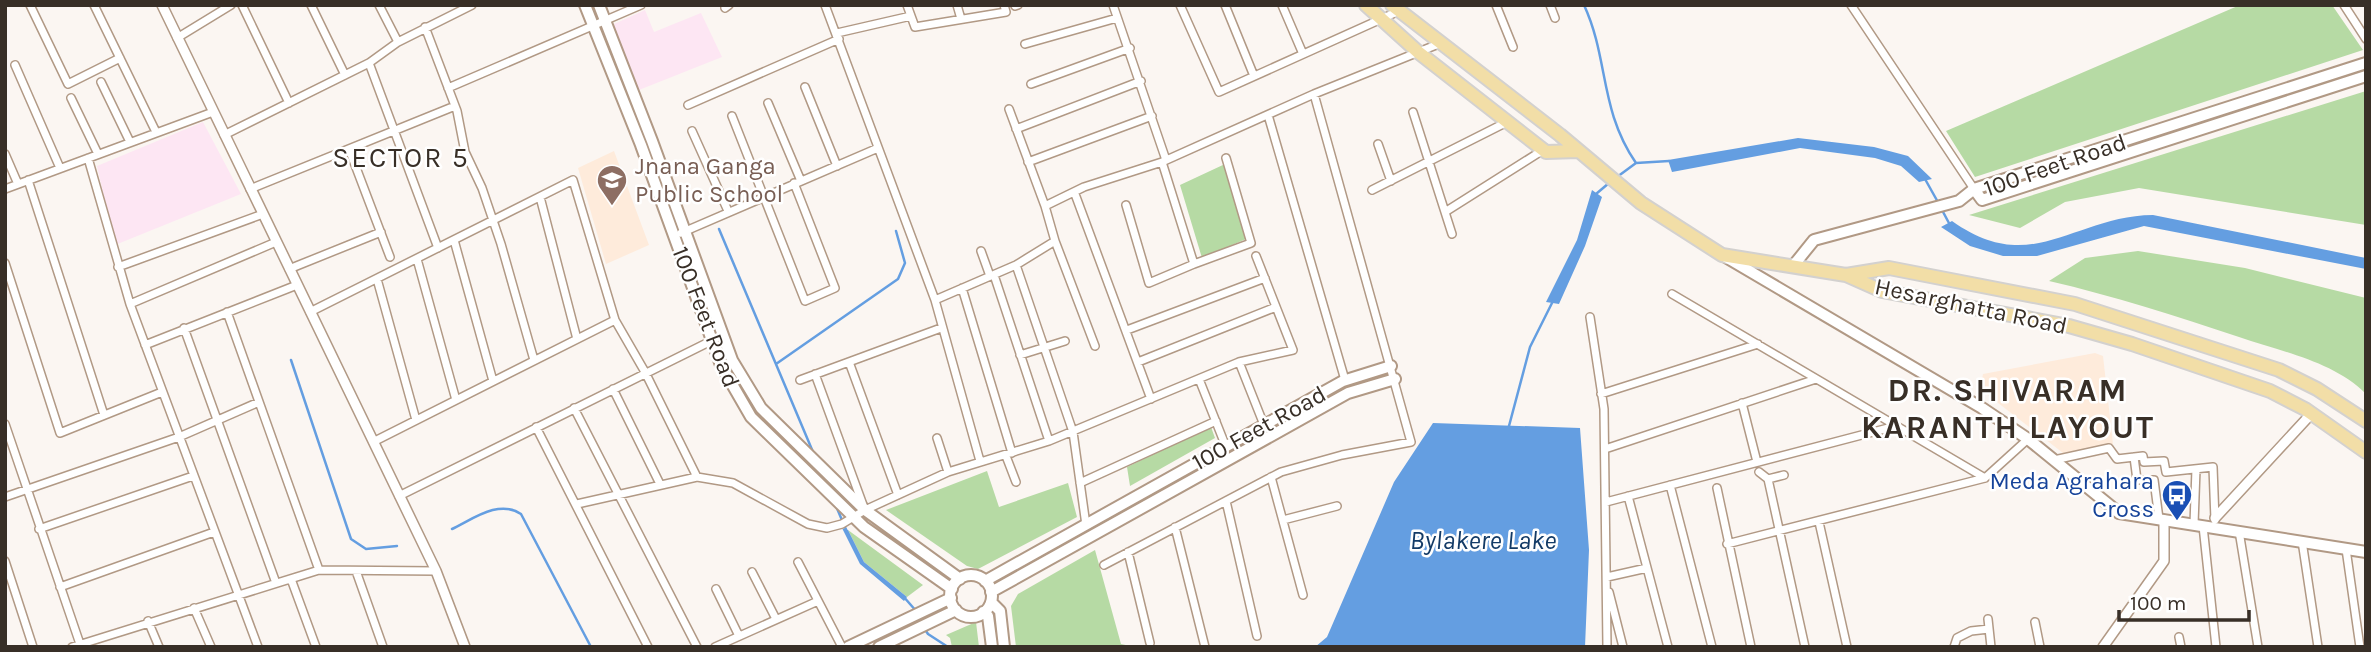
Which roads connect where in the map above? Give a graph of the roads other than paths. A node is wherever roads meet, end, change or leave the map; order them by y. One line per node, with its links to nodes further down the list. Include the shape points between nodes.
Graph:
1 (30, 5): 44 (street, via 68,84)
2 (94, 5): 44 (street)
3 (162, 5): 35 (street)
4 (231, 5): 35 (street)
5 (242, 5): 58 (street)
6 (311, 5): 48 (street)
7 (379, 5): 37 (street)
8 (585, 5): 32 (main road, 100 Feet Road)
9 (598, 5): 31 (main road, 100 Feet Road)
10 (642, 5): 31 (street)
11 (825, 5): 34 (street)
12 (908, 5): 26 (street)
13 (957, 5): 29 (street)
14 (1004, 5): 29 (street, via 1006,12)
15 (1113, 5): 27 (street)
16 (1180, 5): 49 (street, via 1219,92)
17 (1225, 5): 49 (street)
18 (1282, 5): 43 (street)
19 (1366, 5): 30 (main road)
20 (1496, 5): 40 (street)
21 (1550, 5): 28 (street)
22 (1850, 5): 94 (street)
23 (2344, 5): 36 (street)
24 (471, 6): 33 (street)
25 (1396, 8): 30 (street); 38 (main road)
26 (911, 16): 29 (street, via 915,27); 34 (street)
27 (1116, 18): 39 (street); 41 (street)
28 (1555, 18)
29 (961, 19)
30 (1381, 19): 42 (main road); 43 (street)
31 (604, 20): 32 (street); 106 (main road, 100 Feet Road)
32 (593, 25): 54 (street); 109 (main road, 100 Feet Road)
33 (425, 27): 37 (street); 54 (street)
34 (838, 36): 60 (street); 76 (street)
35 (177, 38): 63 (street)
36 (2366, 39)
37 (398, 42): 45 (street)
38 (1441, 43): 42 (street); 79 (main road)
39 (1025, 44)
40 (1513, 47)
41 (1130, 48): 51 (street); 53 (street)
42 (1418, 52): 56 (street); 68 (main road)
43 (1303, 54): 49 (street)
44 (120, 58): 72 (street)
45 (369, 63): 48 (street); 70 (street)
46 (2366, 63): 94 (main road, 100 Feet Road)
47 (15, 65): 88 (street)
48 (345, 75): 58 (street)
49 (1254, 76)
50 (2366, 76): 94 (main road, 100 Feet Road, via 1982,200)
51 (1141, 81): 67 (street); 69 (street)
52 (101, 82): 74 (street)
53 (1031, 84)
54 (448, 88): 61 (street)
55 (805, 88): 87 (street)
56 (1314, 94): 65 (street); 155 (street)
57 (71, 98): 81 (street)
58 (289, 103): 73 (street)
59 (768, 103): 91 (street)
60 (688, 105)
61 (455, 106): 70 (street); 105 (street, via 466,152)
62 (1009, 109): 69 (street)
63 (213, 112): 72 (street); 73 (street)
64 (1413, 112): 86 (street)
65 (1268, 115): 84 (street); 162 (street)
66 (732, 116): 98 (street)
67 (1152, 116): 84 (street); 85 (street)
68 (1507, 122): 78 (main road); 86 (street)
69 (1016, 129): 85 (street)
70 (394, 131): 77 (street); 113 (street)
71 (692, 131): 102 (street)
72 (156, 132): 74 (street)
73 (224, 135): 93 (street)
74 (130, 142): 81 (street)
75 (1378, 144): 90 (street)
76 (878, 148): 87 (street); 132 (street)
77 (349, 149): 93 (street); 107 (street)
78 (1543, 150): 79 (main road); 103 (street)
79 (1579, 151): 115 (main road, via 1641,203)
80 (5, 154): 92 (street)
81 (98, 154): 83 (street)
82 (1226, 158): 120 (street, via 1251,243)
83 (88, 159): 88 (street); 123 (street)
84 (1164, 161): 97 (street); 120 (street)
85 (1028, 162): 101 (street)
86 (1429, 164): 90 (street); 103 (street)
87 (837, 166): 91 (street)
88 (60, 168): 89 (street)
89 (29, 180): 92 (street); 173 (street)
90 (1391, 181): 96 (street)
91 (797, 182): 98 (street); 98 (street, via 835,288 805,301)
92 (18, 184): 95 (street)
93 (250, 189): 104 (street)
94 (1974, 189): 122 (main road, via 1959,201 1814,240)
95 (5, 190)
96 (1372, 190)
97 (1075, 194): 101 (street); 141 (street)
98 (762, 196): 102 (street)
99 (540, 197): 105 (street); 138 (street, via 573,180); 143 (street)
100 (1126, 205): 120 (street, via 1149,283)
101 (1045, 206): 111 (street)
102 (727, 211): 106 (street)
103 (1445, 212): 108 (street)
104 (263, 214): 112 (street); 123 (street)
105 (493, 220): 110 (street); 151 (street)
106 (686, 230): 109 (street); 142 (main road, 100 Feet Road)
107 (381, 232): 117 (street); 124 (street)
108 (1452, 234)
109 (674, 236): 144 (main road, 100 Feet Road)
110 (454, 240): 113 (street); 163 (street)
111 (1055, 241): 121 (street); 148 (street)
112 (276, 242): 124 (street); 133 (street)
113 (438, 248): 118 (street)
114 (981, 251): 125 (street)
115 (1722, 255): 122 (main road); 185 (main road)
116 (1256, 256): 127 (street)
117 (390, 257)
118 (417, 259): 128 (street); 168 (street)
119 (5, 263): 173 (street, via 60,433)
120 (1194, 264)
121 (1016, 265): 125 (street); 149 (street)
122 (1793, 266): 126 (main road)
123 (118, 267): 133 (street)
124 (289, 269): 129 (street)
125 (992, 275): 130 (street); 150 (street)
126 (1846, 275): 172 (main road, Hesarghatta Road, via 1882,291 2069,326 2132,344 2270,391); 177 (main road, Hesarghatta Road, via 1889,268 2075,304 2279,370)
127 (1265, 278): 134 (street); 141 (street)
128 (377, 279): 136 (street); 175 (street)
129 (297, 285): 135 (street); 136 (street)
130 (962, 288): 132 (street); 192 (street)
131 (1672, 294): 146 (street)
132 (935, 300): 195 (street)
133 (130, 304): 147 (street)
134 (1276, 307): 153 (street); 154 (street, via 1293,350)
135 (227, 312): 139 (street); 169 (street)
136 (310, 312): 187 (street)
137 (1590, 317): 166 (street)
138 (615, 320): 143 (street); 156 (street)
139 (184, 328): 147 (street); 174 (street)
140 (941, 328): 152 (street)
141 (1127, 330): 153 (street)
142 (725, 335): 144 (street); 221 (main road, 100 Feet Road, via 738,373 761,408)
143 (578, 339): 151 (street)
144 (713, 340): 156 (street); 222 (main road, 100 Feet Road, via 727,379 751,417)
145 (1065, 341): 149 (street)
146 (1758, 344): 160 (street); 166 (street)
147 (145, 345): 165 (street)
148 (1095, 346)
149 (1045, 348): 150 (street); 182 (street)
150 (1020, 355): 186 (street)
151 (534, 360): 163 (street)
152 (849, 362): 157 (street); 213 (street)
153 (1138, 362): 167 (street)
154 (1239, 362): 158 (street); 179 (street)
155 (1391, 366): 159 (street); 162 (main road, 100 Feet Road)
156 (645, 372): 164 (street); 202 (street)
157 (815, 374): 161 (street); 221 (street)
158 (1199, 379): 167 (street); 176 (street)
159 (1395, 379): 203 (street, via 1411,442 1342,455); 256 (main road, 100 Feet Road, via 1348,393)
160 (1816, 379): 170 (street); 180 (street)
161 (800, 380)
162 (1345, 380): 179 (main road, 100 Feet Road)
163 (493, 381): 168 (street)
164 (613, 388): 171 (street); 208 (street)
165 (162, 392): 173 (street); 183 (street)
166 (1601, 394): 190 (street)
167 (1151, 399): 182 (street)
168 (456, 400): 175 (street)
169 (259, 402): 174 (street); 242 (street)
170 (1742, 403): 190 (street); 196 (street)
171 (574, 408): 181 (street); 212 (street)
172 (2312, 413): 191 (main road, Hesarghatta Road); 226 (street)
173 (104, 415)
174 (218, 420): 183 (street); 250 (street)
175 (416, 420): 187 (street)
176 (1216, 421): 189 (street); 207 (street)
177 (2366, 421)
178 (5, 424): 188 (street)
179 (1264, 425): 189 (main road, 100 Feet Road)
180 (1896, 426): 196 (street); 204 (street)
181 (536, 427): 214 (street); 219 (street)
182 (1073, 432): 186 (street); 207 (street)
183 (179, 437): 201 (street); 211 (street)
184 (937, 438): 198 (street)
185 (2028, 439): 194 (main road); 204 (street)
186 (1049, 441): 192 (street)
187 (373, 442): 214 (street)
188 (8, 443): 211 (street)
189 (1226, 447): 227 (main road, 100 Feet Road)
190 (1605, 449): 218 (street)
191 (2366, 452)
192 (1009, 454): 195 (street); 206 (street)
193 (2134, 457): 194 (street, via 2117,459 2109,448); 197 (street, via 2143,456 2144,462 2164,461 2166,472); 224 (street, via 2137,480 2154,480)
194 (2053, 460): 224 (main road, via 2119,513)
195 (980, 461): 198 (street)
196 (1757, 462): 209 (street)
197 (2196, 469): 226 (street); 226 (street, via 2213,467)
198 (948, 472): 213 (street)
199 (1759, 472): 205 (street)
200 (1784, 475): 205 (street)
201 (193, 476): 229 (street); 232 (street)
202 (697, 477): 208 (street); 222 (street, via 733,483 808,524 827,528)
203 (1271, 477): 217 (street); 223 (street)
204 (1985, 478): 225 (street)
205 (1768, 479): 230 (street)
206 (1016, 482)
207 (1080, 483): 227 (street)
208 (660, 484): 212 (street)
209 (1670, 485): 215 (street); 290 (street)
210 (1717, 488): 234 (street)
211 (26, 490): 216 (street); 229 (street)
212 (618, 493): 219 (street); 279 (street)
213 (898, 495): 221 (street)
214 (399, 496): 244 (street)
215 (1628, 496): 218 (street); 241 (street)
216 (5, 497)
217 (1226, 501): 228 (street); 267 (street)
218 (1605, 502): 248 (street)
219 (577, 505): 278 (street)
220 (1337, 506): 223 (street)
221 (864, 510): 222 (street); 247 (main road, 100 Feet Road)
222 (854, 517): 253 (main road, 100 Feet Road)
223 (1283, 520): 255 (street)
224 (2162, 520): 226 (main road); 297 (street, via 2164,561)
225 (1819, 522): 230 (street); 293 (street)
226 (2207, 524): 231 (main road); 299 (street)
227 (1086, 525): 249 (main road, 100 Feet Road)
228 (1175, 527): 236 (street); 286 (street)
229 (39, 529): 251 (street)
230 (1780, 531): 234 (street); 292 (street)
231 (2239, 531): 233 (main road); 300 (street)
232 (214, 532): 251 (street); 254 (street)
233 (2302, 541): 235 (main road); 301 (street)
234 (1727, 544): 291 (street)
235 (2346, 548): 237 (main road); 302 (street)
236 (1128, 552): 240 (street); 269 (street)
237 (2366, 552)
238 (5, 561): 271 (street)
239 (798, 562): 257 (street)
240 (1104, 565)
241 (1647, 568): 248 (street); 289 (street)
242 (319, 570): 243 (street); 246 (street)
243 (356, 571): 244 (street); 276 (street)
244 (436, 571): 277 (street)
245 (752, 572): 262 (street)
246 (291, 579): 250 (street); 275 (street)
247 (960, 579): 249 (main road, via 974,576); 253 (main road)
248 (1607, 579): 287 (street); 288 (street)
249 (985, 581): 256 (main road)
250 (276, 583): 254 (street)
251 (60, 587): 270 (street)
252 (716, 589): 266 (street)
253 (951, 593): 259 (main road); 282 (main road, via 939,604)
254 (236, 595): 258 (street); 274 (street)
255 (1303, 595)
256 (991, 597): 260 (main road); 285 (main road, via 1000,611)
257 (818, 601): 262 (street); 281 (street)
258 (194, 608): 263 (street); 273 (street)
259 (956, 610): 260 (main road, via 967,616); 283 (main road)
260 (984, 612): 284 (main road)
261 (1988, 619): 265 (street)
262 (776, 620): 266 (street)
263 (148, 621): 270 (street); 272 (street)
264 (2035, 622): 296 (street)
265 (1989, 629): 294 (street, via 1957,638); 295 (street)
266 (739, 636): 280 (street)
267 (1257, 636)
268 (2179, 637): 298 (street)
269 (1150, 643)
270 (76, 645)
271 (33, 647)
272 (159, 647)
273 (211, 647)
274 (258, 647)
275 (316, 647)
276 (383, 647)
277 (465, 647)
278 (648, 647)
279 (697, 647)
280 (715, 647)
281 (842, 647)
282 (848, 647)
283 (879, 647)
284 (992, 647)
285 (1004, 647)
286 (1205, 647)
287 (1607, 647)
288 (1623, 647)
289 (1668, 647)
290 (1712, 647)
291 (1751, 647)
292 (1805, 647)
293 (1847, 647)
294 (1954, 647)
295 (1991, 647)
296 (2040, 647)
297 (2103, 647)
298 (2181, 647)
299 (2216, 647)
300 (2258, 647)
301 (2318, 647)
302 (2360, 647)

